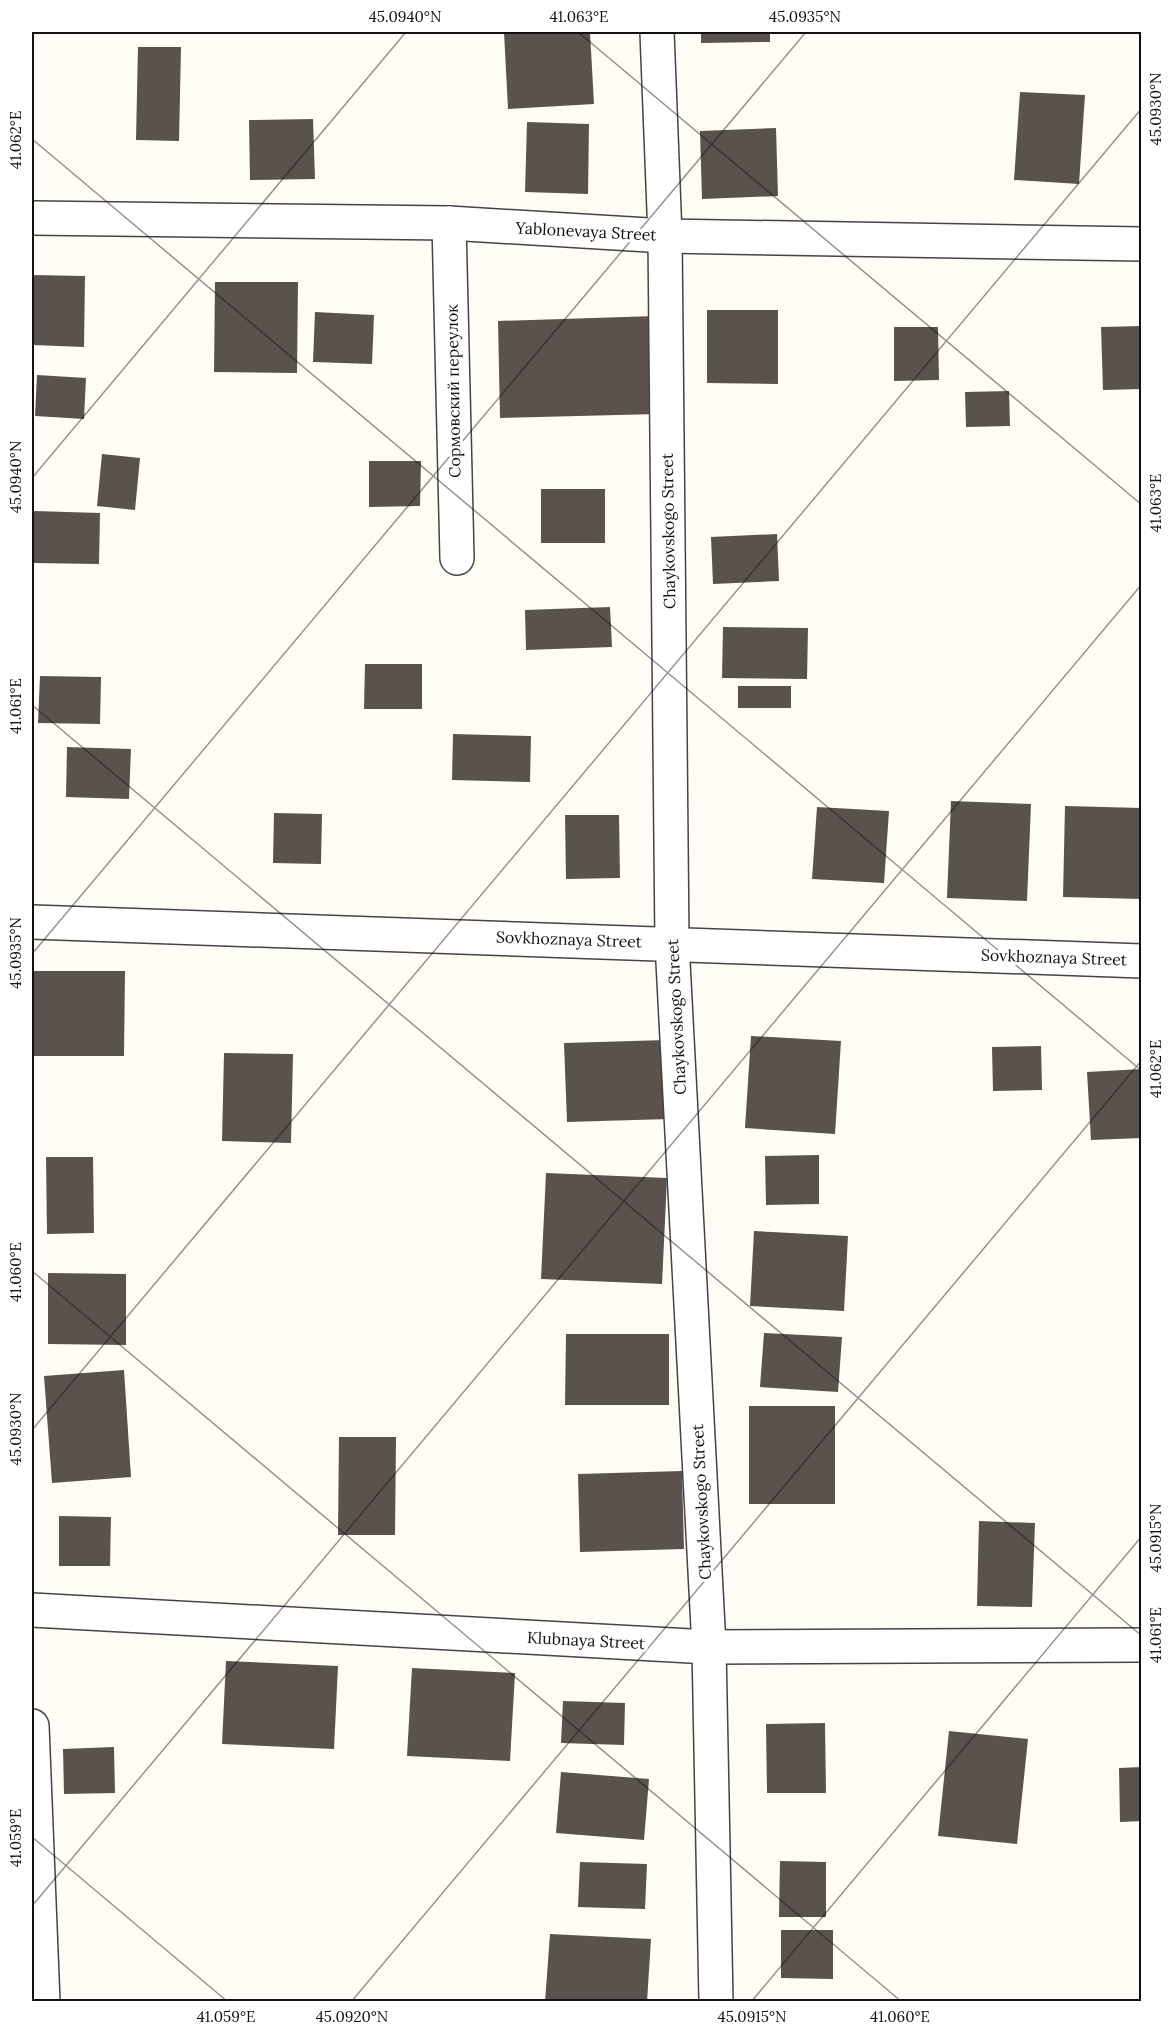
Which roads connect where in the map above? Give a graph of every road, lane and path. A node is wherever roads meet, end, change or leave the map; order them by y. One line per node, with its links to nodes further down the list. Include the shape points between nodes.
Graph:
1 (657, 32): 4 (street, Chaykovskogo Street)
2 (32, 218): 3 (street, Yablonevaya Street)
3 (448, 223): 4 (street, Yablonevaya Street); 6 (street, Сормовский переулок)
4 (665, 236): 5 (street, Yablonevaya Street); 8 (street, Chaykovskogo Street)
5 (1142, 244)
6 (457, 558)
7 (32, 922): 8 (street, Sovkhoznaya Street)
8 (672, 943): 9 (street, Sovkhoznaya Street); 12 (street, Chaykovskogo Street)
9 (1142, 960)
10 (32, 1610): 12 (street, Klubnaya Street)
11 (1142, 1645): 12 (street, Klubnaya Street)
12 (709, 1647): 15 (street, Chaykovskogo Street)
13 (32, 1726): 14 (street)
14 (43, 2001)
15 (716, 2001)

